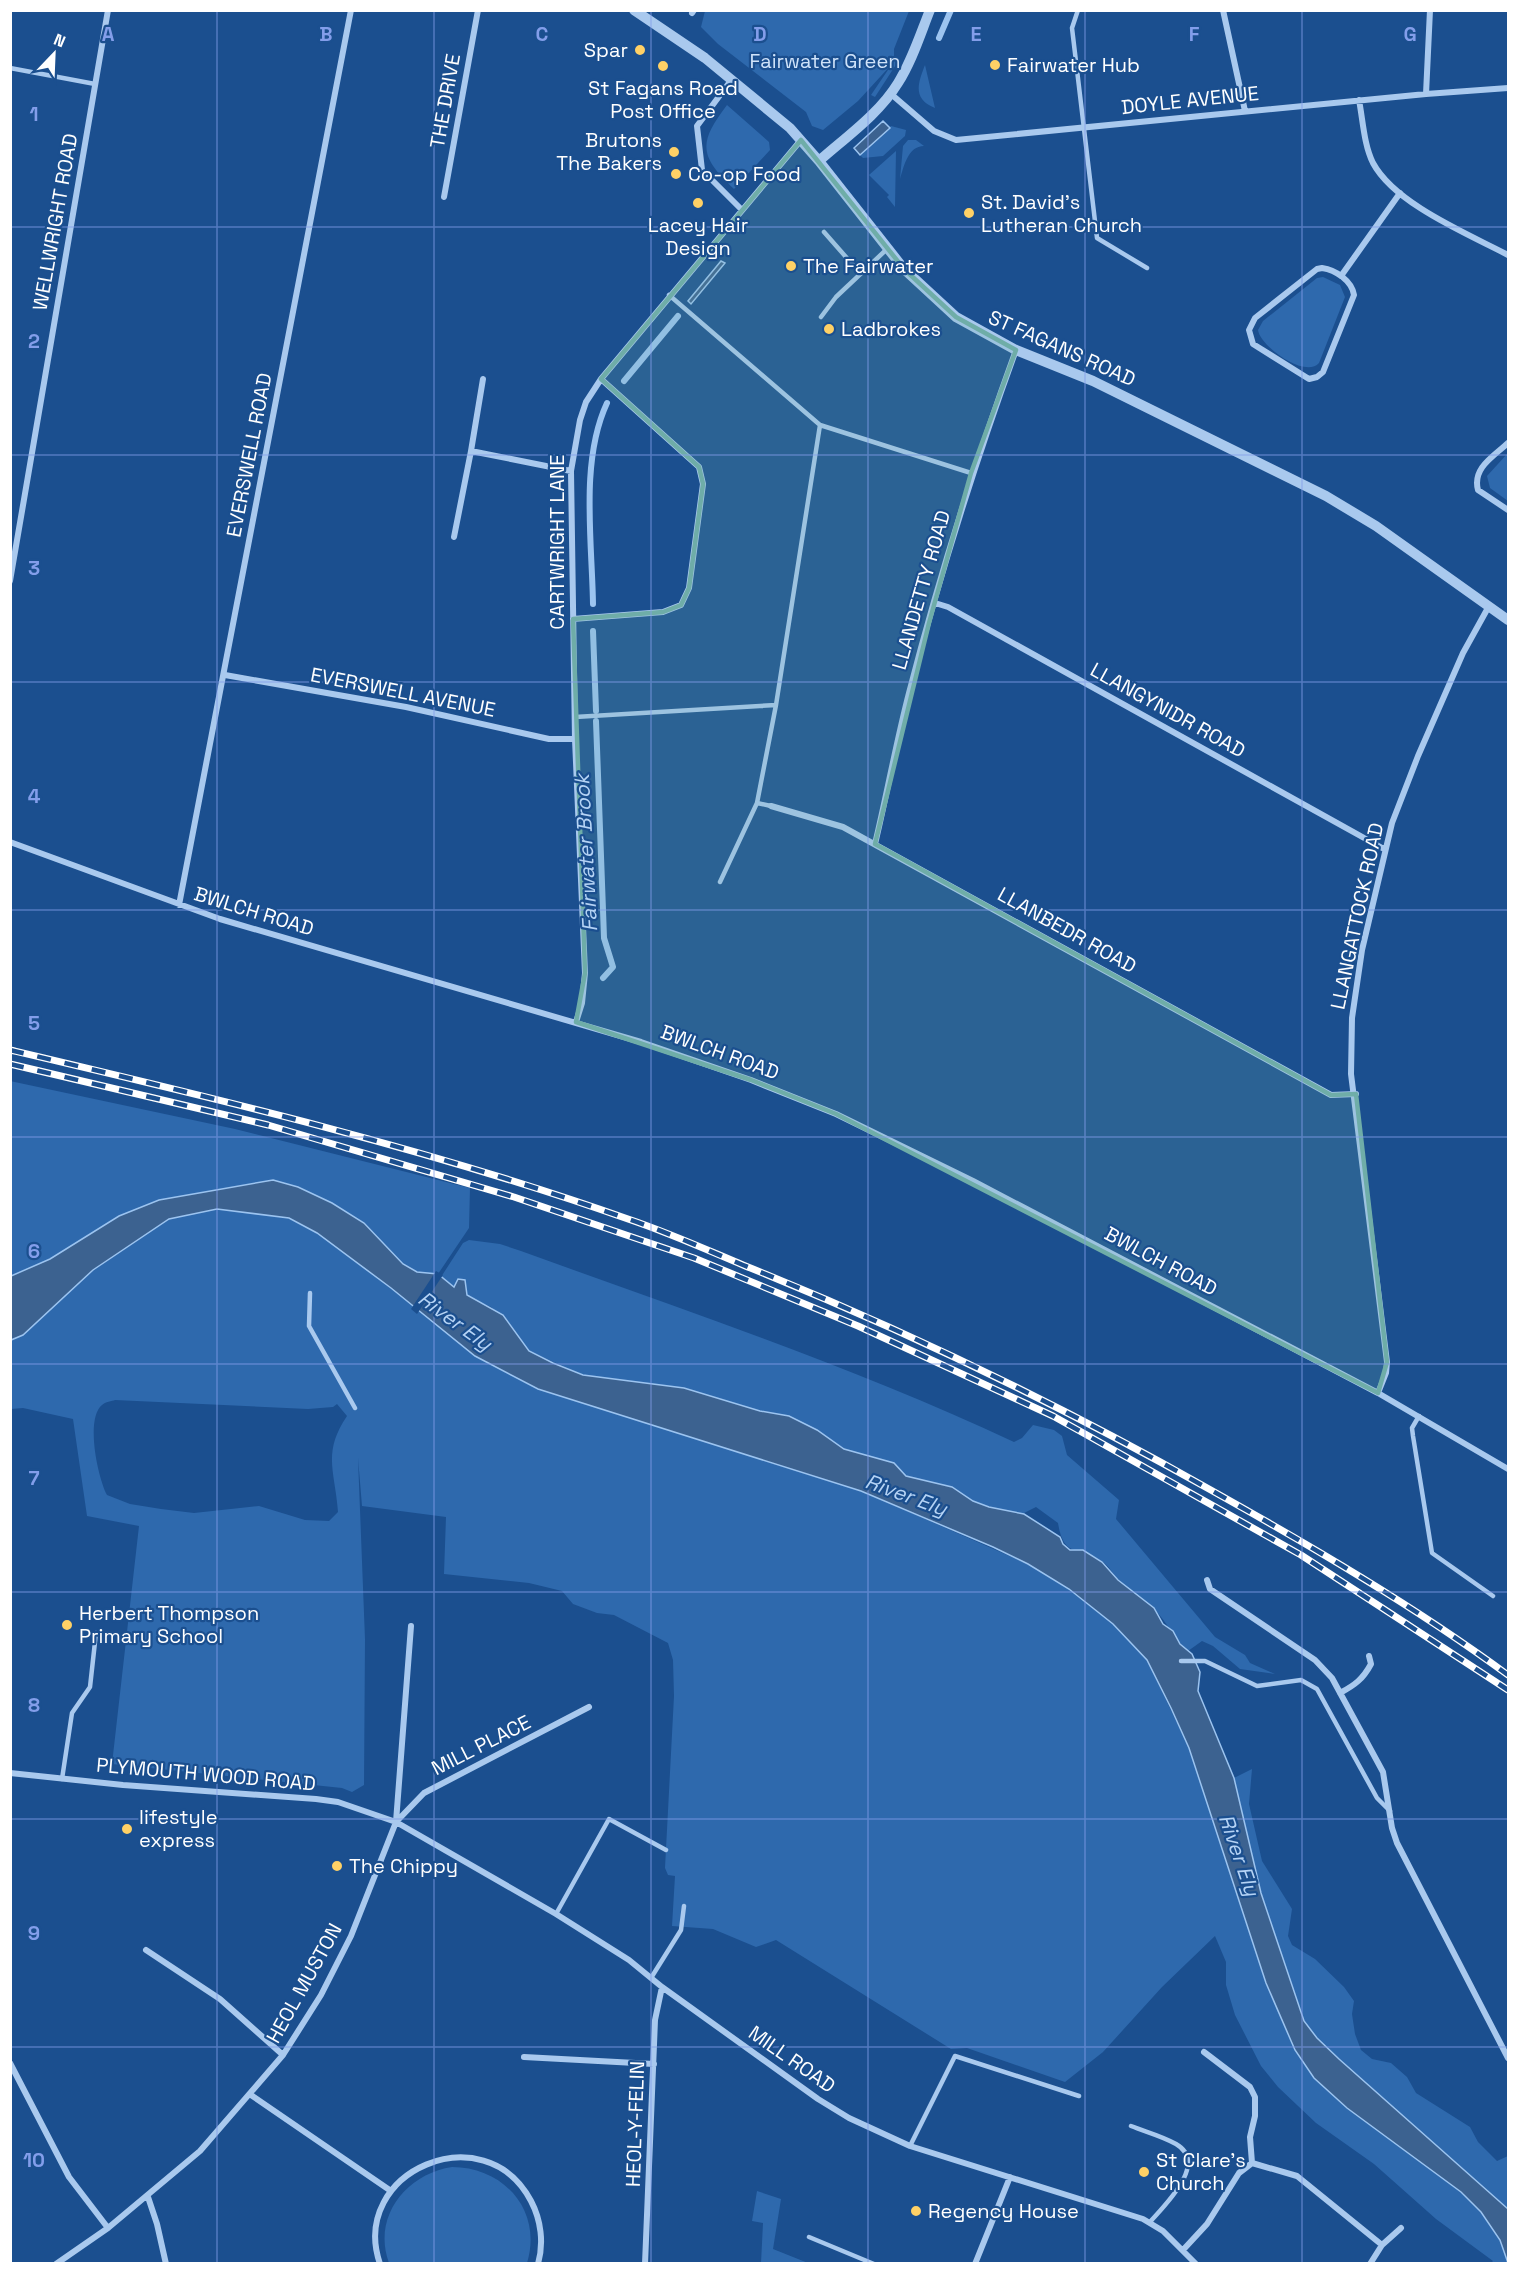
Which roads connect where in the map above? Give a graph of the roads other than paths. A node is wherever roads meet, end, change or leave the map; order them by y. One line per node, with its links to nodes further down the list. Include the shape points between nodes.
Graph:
1 (108, 10): 11 (street, WELLWRIGHT ROAD)
2 (351, 10): 46 (street, EVERSWELL ROAD)
3 (478, 10): 21 (street, THE DRIVE)
4 (634, 10): 10 (street, ST FAGANS ROAD)
5 (930, 10): 13 (street, via 905,72)
6 (1078, 10): 17 (lane, via 1072,28)
7 (1223, 10): 16 (street)
8 (1430, 10): 14 (street)
9 (10, 68): 11 (lane)
10 (732, 79): 18 (street, ST FAGANS ROAD); 22 (street, via 697,126 702,170)
11 (95, 84): 41 (street, WELLWRIGHT ROAD)
12 (1509, 88): 14 (street, DOYLE AVENUE)
13 (891, 94): 17 (street, DOYLE AVENUE, via 934,131 956,140); 19 (street)
14 (1426, 94): 15 (street, DOYLE AVENUE)
15 (1359, 100): 16 (street, DOYLE AVENUE); 20 (street, via 1374,164)
16 (1245, 111): 17 (street, DOYLE AVENUE)
17 (1085, 128): 26 (lane, via 1097,238)
18 (801, 140): 19 (street, ST FAGANS ROAD); 22 (street, CARTWRIGHT LANE)
19 (819, 160): 24 (street, ST FAGANS ROAD)
20 (1400, 193): 25 (street); 28 (street)
21 (444, 197)
22 (741, 209): 29 (street, CARTWRIGHT LANE)
23 (824, 232): 27 (lane)
24 (887, 249): 27 (lane); 31 (street, ST FAGANS ROAD, via 956,317)
25 (1509, 255)
26 (1147, 268)
27 (860, 273): 30 (lane)
28 (1341, 276): 28 (street, via 1353,288 1354,295 1328,362 1317,377 1300,375 1253,344 1251,322 1317,268)
29 (669, 294): 33 (street, CARTWRIGHT LANE); 34 (lane)
30 (821, 317)
31 (1016, 350): 38 (street, LLANDETTY ROAD); 43 (street, ST FAGANS ROAD, via 1103,385 1326,496 1376,526)
32 (483, 379): 36 (street)
33 (601, 379): 37 (street, CARTWRIGHT LANE, via 580,420); 44 (street, via 699,466 704,484 688,588 681,605 663,612)
34 (820, 425): 38 (lane); 47 (lane)
35 (1509, 443): 39 (street, via 1481,468 1476,483 1478,490)
36 (471, 452): 37 (street); 40 (street)
37 (571, 471): 44 (street, CARTWRIGHT LANE)
38 (972, 473): 42 (street, LLANDETTY ROAD)
39 (1509, 510)
40 (454, 537)
41 (10, 581)
42 (935, 603): 53 (street, LLANDETTY ROAD, via 909,694); 54 (street, LLANGYNIDR ROAD, via 958,612)
43 (1489, 606): 45 (street, ST FAGANS ROAD); 54 (street, LLANGATTOCK ROAD, via 1463,653 1418,756)
44 (573, 618): 48 (street, CARTWRIGHT LANE)
45 (1509, 620)
46 (225, 675): 49 (street, EVERSWELL AVENUE, via 406,707 549,739); 56 (street, EVERSWELL ROAD)
47 (776, 705): 48 (lane); 50 (lane)
48 (575, 717): 49 (street, CARTWRIGHT LANE)
49 (575, 739): 57 (street, CARTWRIGHT LANE, via 585,973)
50 (757, 802): 51 (lane, LLANBEDR ROAD); 55 (lane)
51 (771, 806): 53 (street, LLANBEDR ROAD, via 843,827)
52 (10, 842): 56 (street, BWLCH ROAD)
53 (875, 844): 58 (street, LLANBEDR ROAD, via 1331,1095)
54 (1384, 849): 58 (street, LLANGATTOCK ROAD, via 1352,1018 1350,1050)
55 (720, 882)
56 (179, 905): 57 (street, BWLCH ROAD)
57 (576, 1022): 60 (street, BWLCH ROAD, via 751,1080 836,1114 973,1181)
58 (1356, 1094): 60 (street, LLANGATTOCK ROAD, via 1387,1362)
59 (310, 1293): 61 (lane, via 309,1326)
60 (1378, 1393): 62 (street, BWLCH ROAD)
61 (355, 1408)
62 (1419, 1416): 63 (street, BWLCH ROAD); 65 (lane, via 1413,1436 1432,1553)
63 (1509, 1469)
64 (1207, 1580): 70 (street, via 1210,1590 1325,1668)
65 (1493, 1596)
66 (411, 1626): 75 (street, HEOL MUSTON)
67 (96, 1633): 73 (lane, via 90,1687 72,1713)
68 (1370, 1656): 70 (street, via 1371,1664 1358,1684)
69 (1181, 1661): 74 (lane, via 1205,1661 1257,1686 1301,1680 1317,1689 1377,1798)
70 (1340, 1693): 74 (street, via 1383,1772)
71 (589, 1707): 75 (street, MILL PLACE, via 424,1793)
72 (10, 1773): 73 (street, PLYMOUTH WOOD ROAD)
73 (63, 1779): 75 (street, PLYMOUTH WOOD ROAD, via 316,1799 339,1802)
74 (1390, 1811): 85 (street, via 1397,1843)
75 (396, 1822): 78 (street, MILL ROAD); 83 (street, HEOL MUSTON, via 351,1936 321,1995)
76 (666, 1850): 78 (lane, via 609,1820)
77 (684, 1906): 80 (lane, via 681,1930)
78 (556, 1914): 80 (street, MILL ROAD)
79 (146, 1950): 83 (street, via 220,1999)
80 (651, 1978): 81 (street, MILL ROAD)
81 (662, 1987): 87 (street, HEOL-Y-FELIN, via 655,2020); 91 (street, MILL ROAD, via 818,2099)
82 (1204, 2052): 92 (street, via 1250,2087 1255,2097 1257,2106 1250,2138)
83 (283, 2055): 88 (street, HEOL MUSTON)
84 (524, 2057): 87 (street)
85 (1509, 2058)
86 (10, 2063): 98 (street, via 69,2177)
87 (654, 2064): 106 (street, HEOL-Y-FELIN)
88 (251, 2095): 94 (street); 95 (street, HEOL MUSTON, via 200,2151)
89 (1079, 2096): 91 (lane, via 955,2056)
90 (1131, 2126): 96 (lane, via 1177,2145 1189,2163 1186,2175)
91 (910, 2146): 93 (street, MILL ROAD)
92 (1252, 2163): 100 (street, via 1297,2176); 101 (street, via 1239,2173 1207,2224)
93 (1010, 2177): 96 (street, MILL ROAD); 108 (street)
94 (391, 2191): 104 (street, via 380,2211 376,2233); 105 (street, via 409,2172 432,2160 458,2156 507,2171 526,2190 538,2213 542,2239)
95 (148, 2197): 98 (street, HEOL MUSTON); 103 (street)
96 (1150, 2222): 101 (street, MILL ROAD)
97 (1401, 2228): 100 (street)
98 (108, 2229): 102 (street, HEOL MUSTON)
99 (810, 2237): 107 (lane)
100 (1382, 2245): 110 (street)
101 (1183, 2250): 109 (street, MILL ROAD)
102 (56, 2264)
103 (166, 2264)
104 (380, 2264)
105 (538, 2264)
106 (645, 2264)
107 (874, 2264)
108 (975, 2264)
109 (1196, 2264)
110 (1370, 2264)

